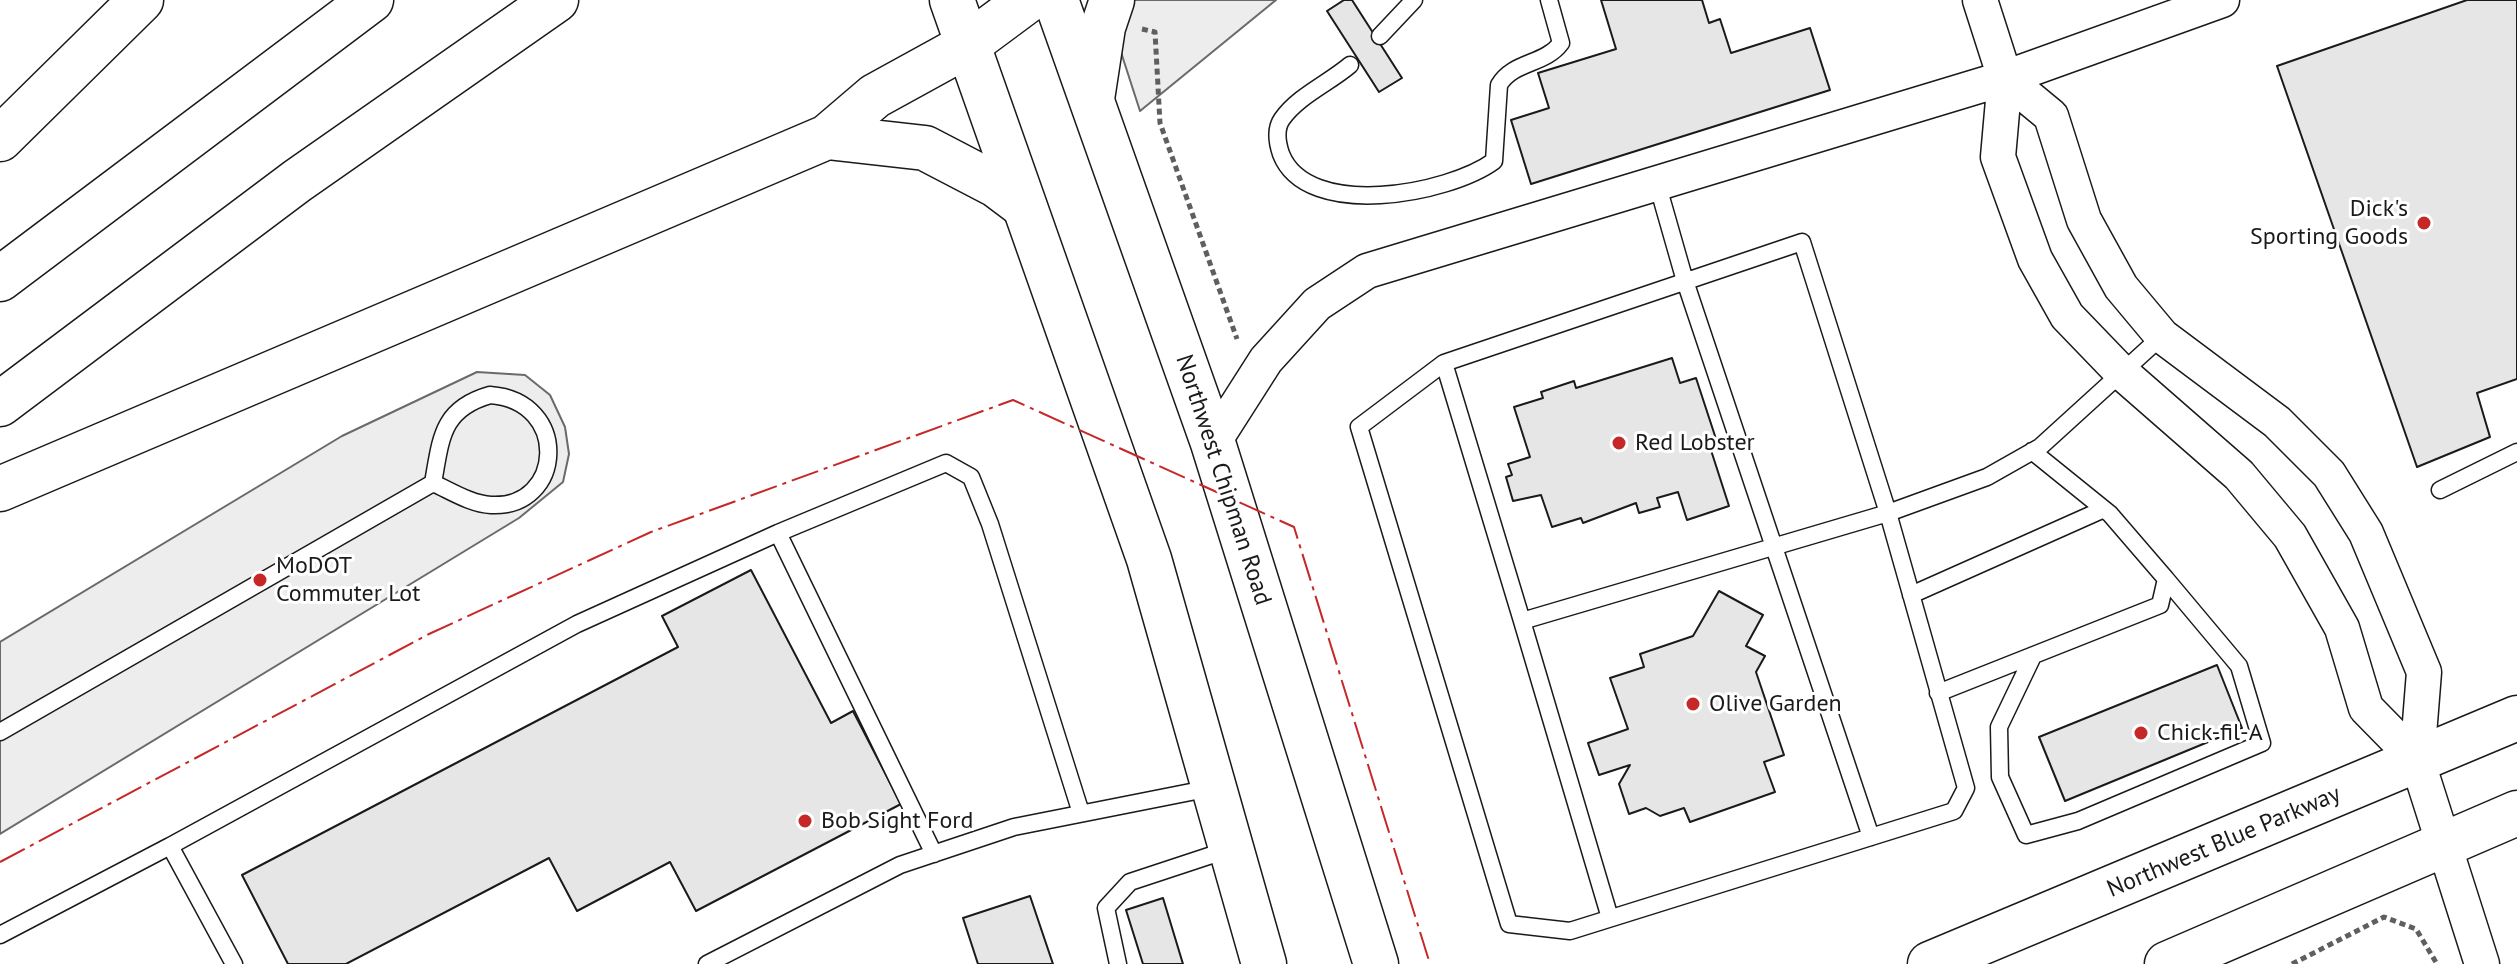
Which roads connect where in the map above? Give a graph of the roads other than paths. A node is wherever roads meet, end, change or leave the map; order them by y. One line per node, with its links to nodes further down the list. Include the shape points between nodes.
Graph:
1 (141, 0): 18 (main road)
2 (371, 0): 21 (main road)
3 (556, 0): 26 (main road, via 297,181)
4 (952, 0): 13 (main road)
5 (1028, 0): 13 (main road)
6 (1056, 0): 16 (main road, Northwest Chipman Road)
7 (1414, 0): 12 (lane)
8 (1549, 0): 14 (lane, via 1561,43 1553,55 1504,75 1494,161 1437,186 1352,196 1311,186 1287,166 1276,134 1281,121)
9 (1980, 0): 15 (street)
10 (2222, 0): 15 (street)
11 (1108, 10): 16 (main road)
12 (1380, 36)
13 (966, 46): 17 (main road, via 875,96); 20 (main road)
14 (1350, 65)
15 (2005, 78): 19 (street); 23 (street, via 2051,116 2084,220 2121,287); 25 (street, via 1998,157 2035,259 2067,316)
16 (1092, 99): 27 (main road, Northwest Chipman Road)
17 (827, 137): 20 (main road, via 925,148); 31 (main road)
18 (0, 139)
19 (1657, 183): 22 (lane); 27 (street, via 1367,271 1317,304 1262,365)
20 (1024, 206): 45 (main road, via 1149,559)
21 (0, 279)
22 (1685, 281): 24 (lane); 34 (lane, via 1802,242); 36 (lane)
23 (2162, 336): 25 (lane); 44 (street, via 2277,422 2329,474 2366,533 2424,672)
24 (1444, 363): 39 (lane); 53 (lane, via 1359,427 1363,442 1509,924 1570,931)
25 (2120, 371): 28 (lane); 44 (street, via 2239,475 2290,536 2342,628 2366,708)
26 (0, 404)
27 (1213, 443): 59 (main road, Northwest Chipman Road)
28 (2032, 451): 33 (lane); 34 (lane, via 1987,477)
29 (2517, 452): 32 (lane)
30 (433, 483): 30 (lane, via 490,505 525,496 547,467 546,431 523,403 490,395 472,400 447,423); 43 (lane)
31 (0, 489)
32 (2440, 490)
33 (2104, 509): 37 (lane); 38 (lane)
34 (1888, 513): 36 (lane); 38 (lane)
35 (778, 533): 46 (lane, via 946,463 971,477); 50 (lane, via 577,624); 52 (lane)
36 (1776, 546): 39 (lane); 48 (lane)
37 (2166, 579): 40 (lane, via 2160,605); 40 (lane, via 2239,666 2262,743 2078,821 2026,835 2000,777 1999,727)
38 (1911, 595): 41 (lane)
39 (1522, 621): 53 (lane)
40 (2033, 656): 41 (lane)
41 (1938, 693): 48 (lane, via 1966,788 1954,811)
42 (2517, 718): 44 (main road, Northwest Blue Parkway)
43 (0, 732)
44 (2417, 760): 49 (street); 60 (main road, Northwest Blue Parkway)
45 (1214, 788): 46 (lane); 51 (main road)
46 (1081, 813): 52 (lane, via 1014,827)
47 (2517, 813): 49 (main road)
48 (1871, 837): 53 (lane)
49 (2444, 844): 61 (main road); 62 (street)
50 (170, 846): 54 (lane); 55 (lane)
51 (1232, 849): 57 (lane, via 1130,882 1106,908); 58 (main road)
52 (934, 854): 56 (lane, via 900,865)
53 (1610, 918)
54 (0, 935)
55 (234, 964)
56 (707, 964)
57 (1118, 964)
58 (1264, 964)
59 (1376, 964)
60 (1930, 964)
61 (2167, 964)
62 (2482, 964)

